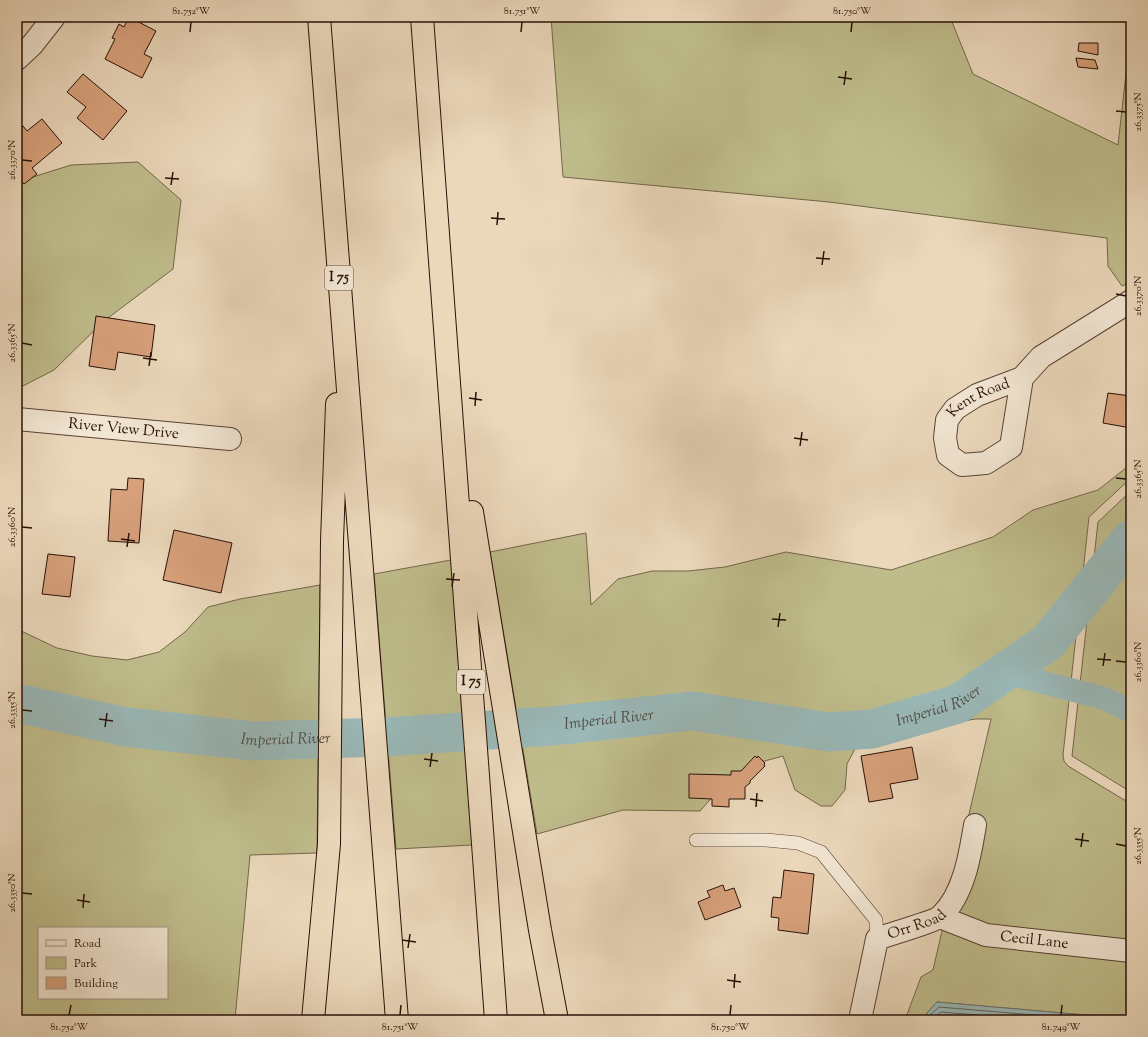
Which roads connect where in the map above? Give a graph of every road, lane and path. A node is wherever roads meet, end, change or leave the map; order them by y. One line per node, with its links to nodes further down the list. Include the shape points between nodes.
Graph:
1 (54, 17): 4 (street, via 32,45)
2 (319, 17): 6 (highway, I 75)
3 (422, 17): 10 (highway, I 75, via 446,344)
4 (17, 59)
5 (1131, 301): 7 (street, Kent Road, via 1041,357)
6 (341, 304): 16 (highway, via 332,540 329,844); 17 (highway, I 75)
7 (1022, 378)
8 (17, 419): 9 (street, River View Drive)
9 (230, 439)
10 (468, 532): 18 (highway, I 75, via 482,833); 19 (highway)
11 (975, 825): 13 (street, Orr Road, via 960,890)
12 (696, 840): 14 (lane, via 766,840 798,843 821,852 876,920)
13 (940, 917): 14 (street, Orr Road); 15 (street, Cecil Lane, via 986,935)
14 (877, 939): 20 (street, Orr Road)
15 (1131, 951)
16 (313, 1020)
17 (397, 1020)
18 (496, 1020)
19 (557, 1020)
20 (860, 1020)

